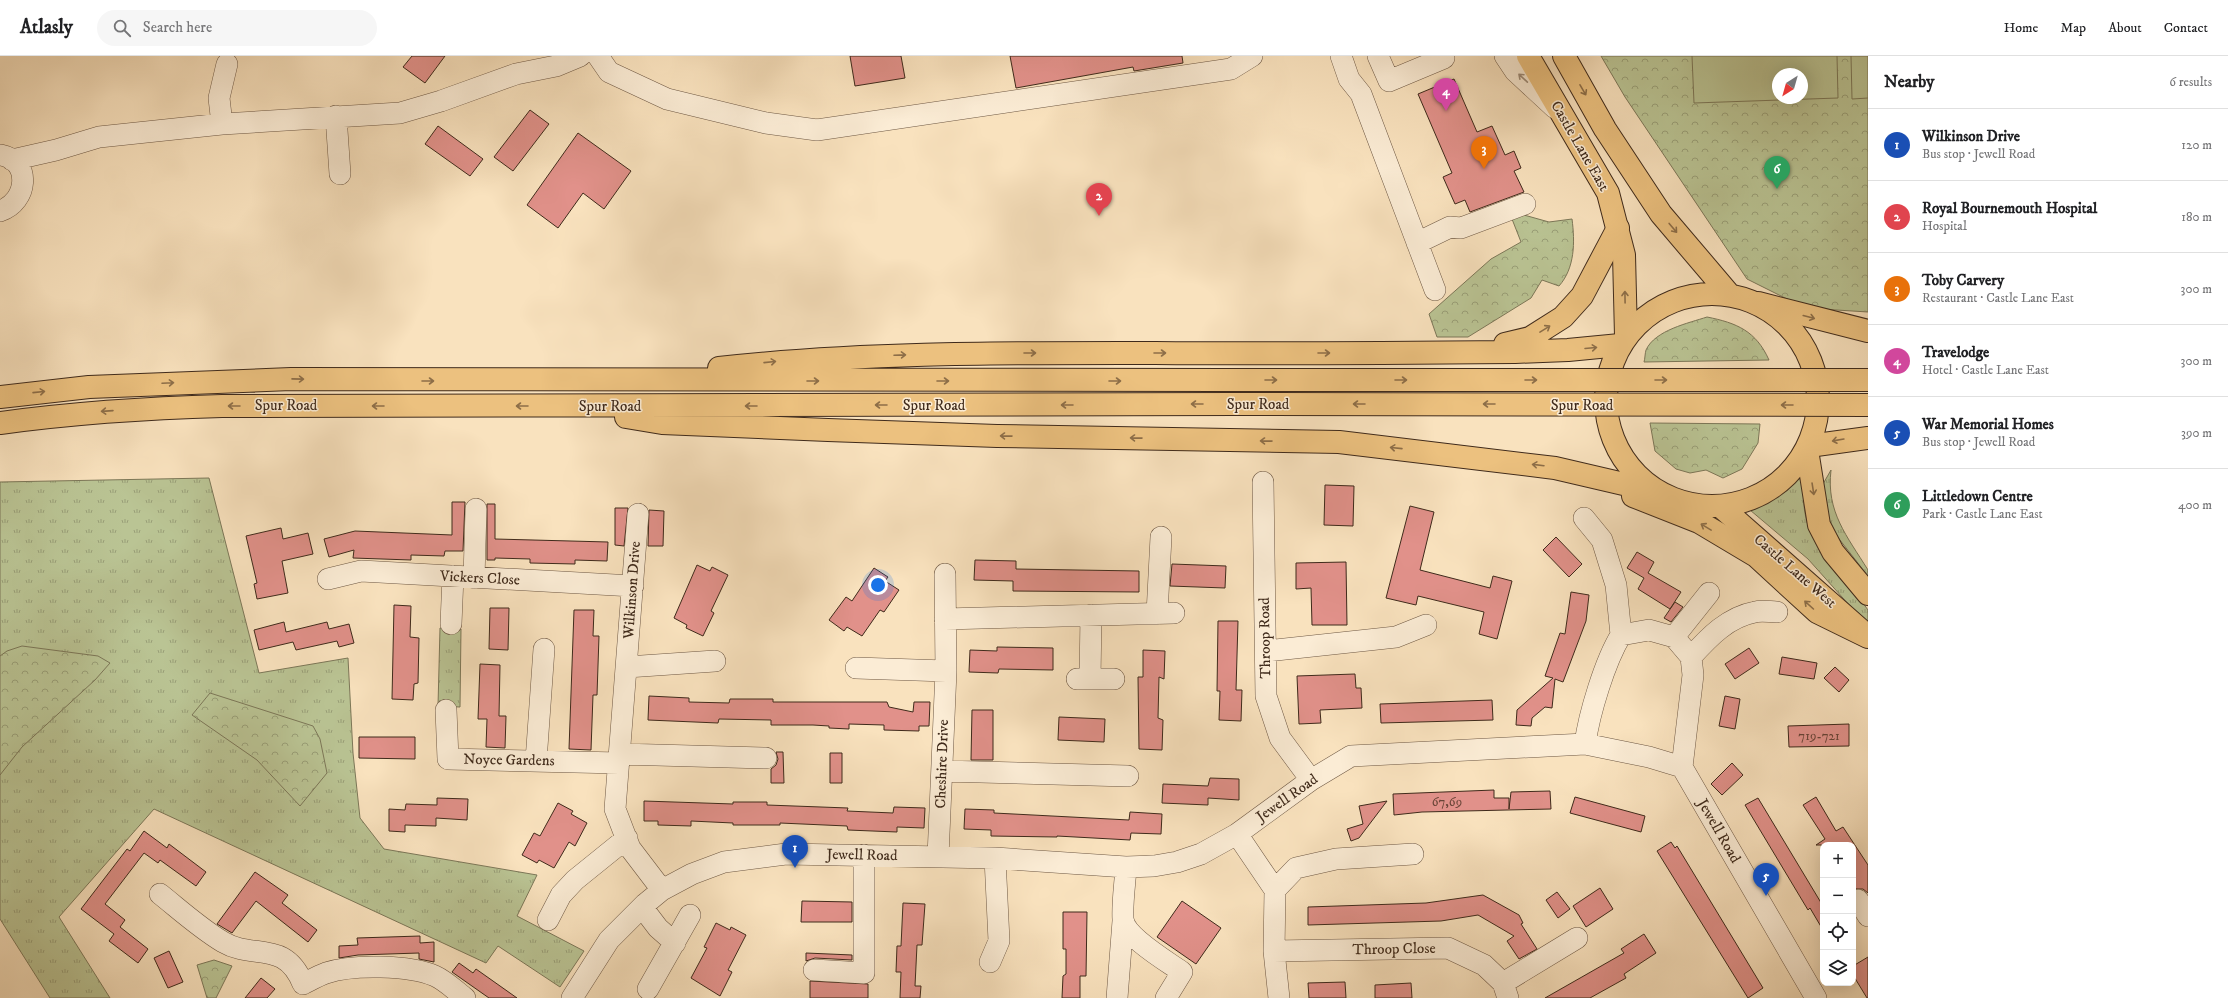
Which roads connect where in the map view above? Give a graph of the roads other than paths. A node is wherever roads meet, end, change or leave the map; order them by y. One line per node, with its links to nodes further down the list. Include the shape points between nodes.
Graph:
1 (580, 56): 14 (street, via 556,66 516,74 400,113)
2 (598, 56): 3 (street, via 609,72 667,99 766,123 817,130 1231,69)
3 (1252, 56)
4 (1340, 56): 12 (street, via 1349,79)
5 (1378, 56): 11 (street)
6 (1505, 56): 13 (street, one-way to 6, via 1515,71)
7 (1528, 56): 13 (main road, Castle Lane East)
8 (1564, 56): 25 (main road, Castle Lane East, one-way to 25, via 1605,129 1661,214)
9 (1444, 57): 11 (street)
10 (227, 64): 15 (street, via 219,98)
11 (1389, 81): 12 (street)
12 (1361, 94): 23 (street)
13 (1562, 114): 22 (main road, Castle Lane East, via 1608,193)
14 (336, 116): 15 (street); 18 (street)
15 (222, 124): 16 (street, via 99,137)
16 (56, 150): 17 (street); 19 (street)
17 (6, 157): 19 (street, via 18,166)
18 (340, 174)
19 (23, 179): 21 (street, via 20,196 15,203)
20 (1525, 204): 23 (street, via 1461,228 1450,227)
21 (0, 211)
22 (1618, 228): 28 (main road, Castle Lane East, one-way to 22, via 1624,255); 29 (main road, one-way to 22, via 1530,338 1563,317 1582,296)
23 (1417, 243): 24 (street)
24 (1435, 290)
25 (1729, 294): 26 (main road); 28 (main road, via 1700,293 1671,301 1646,315)
26 (1758, 303): 27 (main road, one-way to 27); 37 (main road, via 1786,322 1806,348 1818,380 1820,406)
27 (1868, 331)
28 (1623, 341): 29 (main road, one-way to 28, via 1568,350); 40 (main road, via 1609,371 1605,398 1609,426 1619,452 1636,474)
29 (1468, 352): 30 (main road, one-way to 29, via 717,368 783,361 898,356 1013,353)
30 (648, 380): 31 (main road, Spur Road, one-way to 31, bridge); 32 (main road, Spur Road, one-way to 30, via 89,387 291,379)
31 (1868, 380)
32 (0, 396)
33 (1868, 405): 34 (main road, Spur Road, one-way to 34, bridge)
34 (561, 407): 35 (main road, Spur Road, one-way to 35, via 215,406 64,415); 38 (main road, one-way to 34, via 1435,452 1339,442 997,436 670,423)
35 (0, 423)
36 (1868, 438): 37 (main road, one-way to 37, via 1851,438)
37 (1808, 448): 41 (main road, via 1795,468 1780,483 1748,500); 52 (main road, one-way to 52, via 1819,525 1833,552)
38 (1571, 472): 40 (main road); 60 (main road, one-way to 38, via 1817,612 1756,556 1698,522)
39 (1263, 482): 62 (street, Throop Road)
40 (1658, 492): 41 (main road, via 1688,504)
41 (1720, 506): 60 (main road, Castle Lane West)
42 (476, 509): 49 (street)
43 (638, 514): 50 (street, Wilkinson Drive)
44 (1584, 518): 58 (street, via 1602,540 1616,585)
45 (1161, 537): 54 (street, via 1166,614)
46 (945, 574): 55 (street, Cheshire Drive)
47 (453, 576): 48 (street, Vickers Close, via 361,571); 49 (street, Vickers Close); 56 (street)
48 (328, 578)
49 (474, 578): 50 (street, Vickers Close)
50 (633, 586): 65 (street, Wilkinson Drive)
51 (1709, 593): 59 (street)
52 (1868, 594)
53 (1777, 612): 63 (street, via 1755,612 1729,621 1709,637)
54 (1091, 615): 55 (street); 68 (street, via 1083,679)
55 (945, 619): 67 (street, Cheshire Drive)
56 (451, 624)
57 (1426, 625): 62 (street, via 1396,637)
58 (1620, 635): 59 (street, via 1649,630); 70 (street, via 1612,648 1587,728)
59 (1674, 637): 63 (street)
60 (1868, 637)
61 (544, 649): 73 (street)
62 (1266, 651): 77 (street, Throop Road, via 1266,696 1280,738)
63 (1692, 657): 74 (street, via 1694,675)
64 (716, 661): 65 (street)
65 (627, 667): 71 (street, Wilkinson Drive)
66 (856, 668): 67 (street)
67 (946, 671): 75 (street, Cheshire Drive)
68 (1114, 679)
69 (446, 710): 73 (street, Noyce Gardens, via 448,759)
70 (1585, 744): 74 (street, Jewell Road, via 1649,757); 77 (street, Jewell Road, via 1351,756)
71 (620, 758): 72 (street, Noyce Gardens); 73 (street, Noyce Gardens); 79 (street, Wilkinson Drive, via 615,809)
72 (766, 758)
73 (536, 761)
74 (1682, 767): 105 (street, Jewell Road)
75 (942, 771): 76 (street); 82 (street, Cheshire Drive)
76 (1128, 776)
77 (1311, 780): 78 (street, Jewell Road)
78 (1237, 834): 84 (street, Jewell Road, via 1201,854 1177,862); 86 (street)
79 (626, 838): 85 (street, Wilkinson Drive, via 630,848); 90 (street, via 575,880 561,895)
80 (1414, 854): 86 (street, via 1336,859 1296,868)
81 (864, 855): 82 (street, Jewell Road); 85 (street, Jewell Road, via 781,854 724,862 692,874); 96 (street, via 864,973)
82 (938, 857): 83 (street, Jewell Road)
83 (995, 858): 84 (street, Jewell Road); 95 (street, via 999,941)
84 (1126, 867): 91 (street)
85 (662, 890): 88 (street, Jewell Road)
86 (1275, 890): 94 (street)
87 (160, 894): 99 (street, via 232,947 267,951 280,956 295,969)
88 (642, 907): 93 (street, via 658,928); 101 (street, Jewell Road, via 609,940)
89 (690, 915): 93 (street)
90 (548, 920)
91 (1123, 921): 102 (street); 103 (street, via 1140,942 1182,972)
92 (1577, 938): 98 (street, Throop Close)
93 (675, 943): 97 (street)
94 (1274, 951): 98 (street, Throop Close, via 1448,948 1484,965); 104 (street)
95 (990, 962)
96 (814, 970)
97 (648, 989)
98 (1506, 990)
99 (301, 991): 100 (street, via 326,973 394,968 415,970 437,977)
100 (465, 998)
101 (572, 998)
102 (1117, 998)
103 (1166, 998)
104 (1279, 998)
105 (1816, 998)

